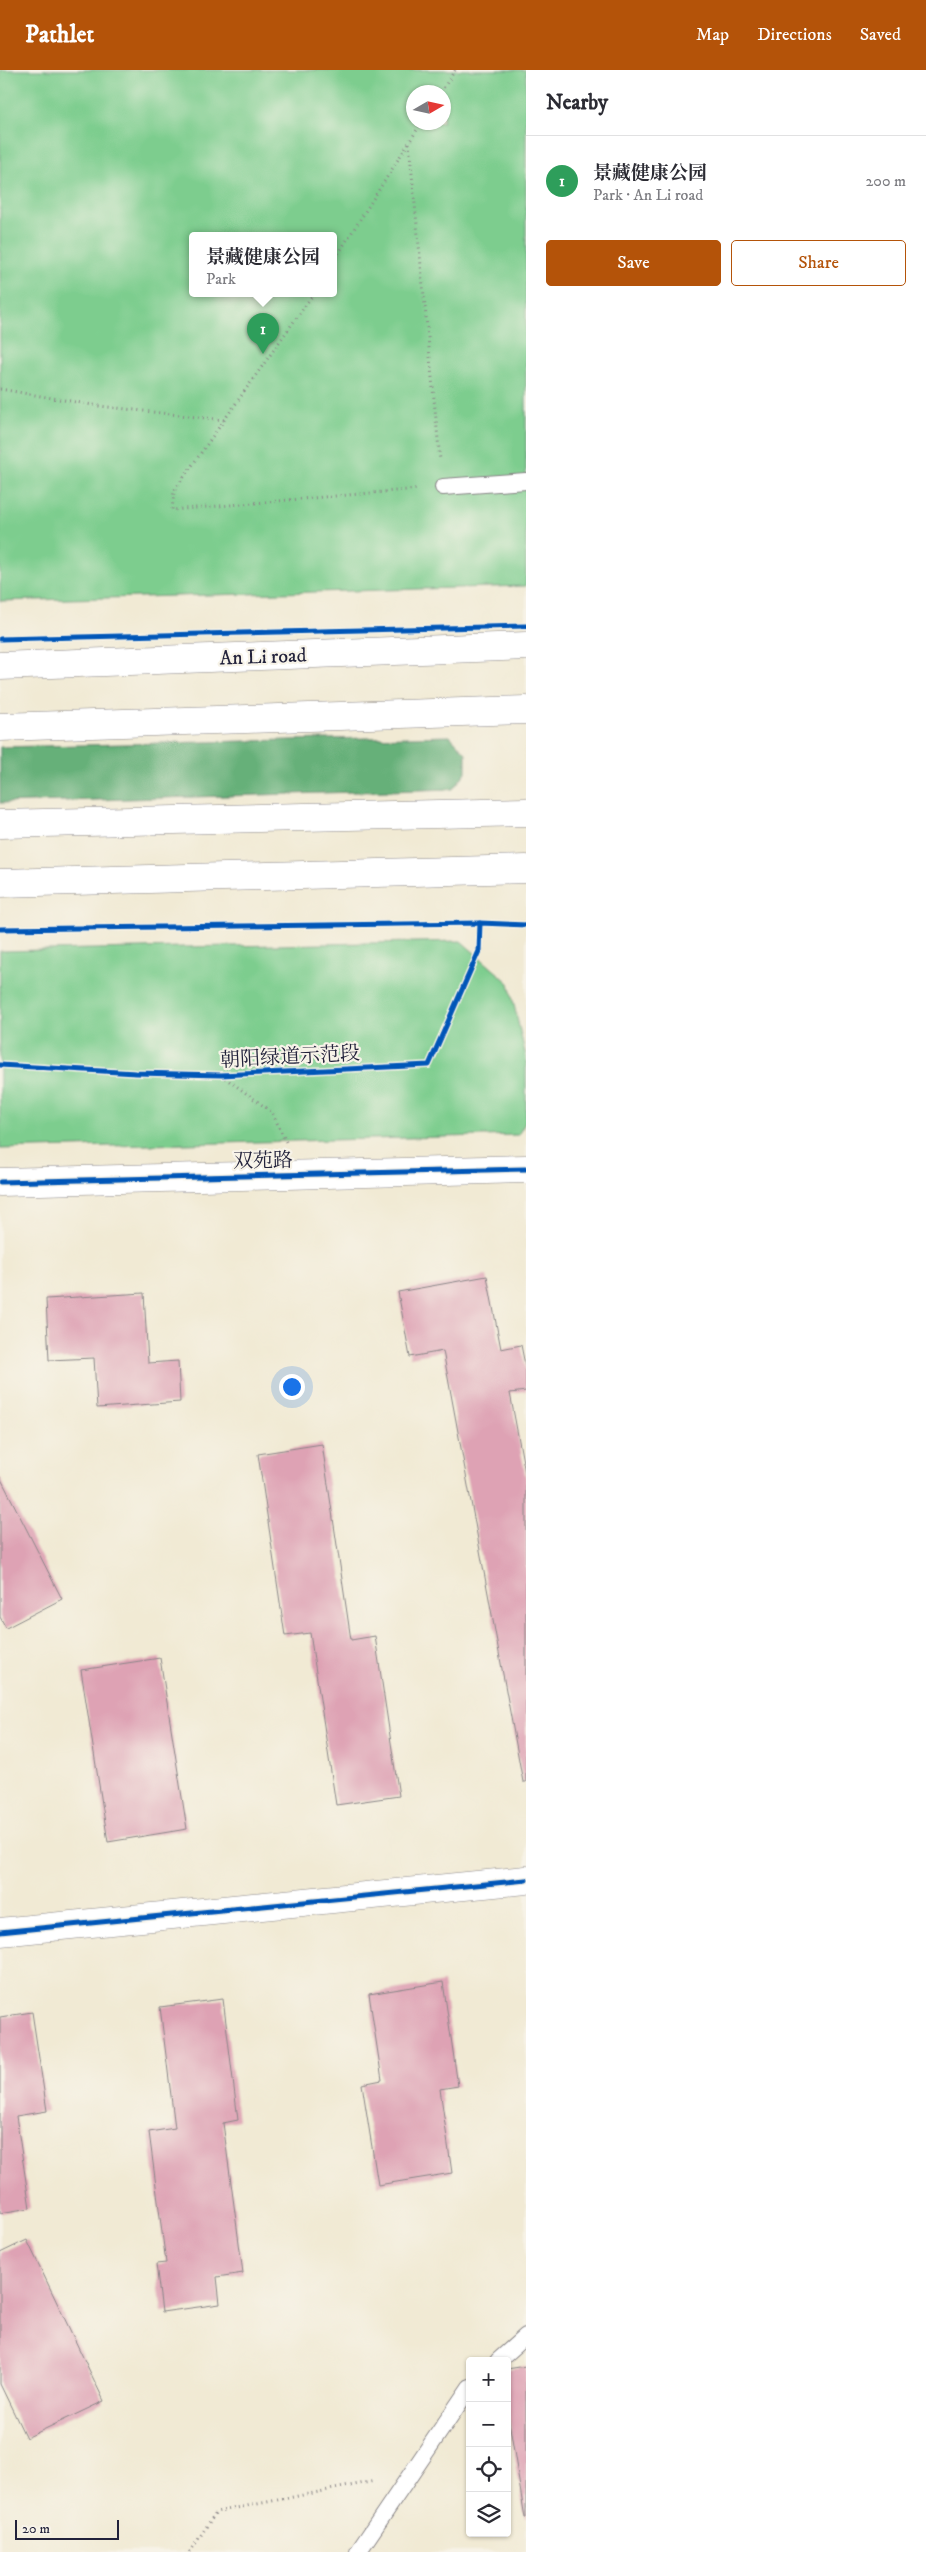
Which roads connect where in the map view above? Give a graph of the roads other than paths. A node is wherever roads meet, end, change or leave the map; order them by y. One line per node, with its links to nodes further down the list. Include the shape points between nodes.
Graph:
1 (526, 481): 2 (lane)
2 (443, 487)
3 (526, 646): 4 (street, An Li road)
4 (0, 666)
5 (526, 710): 6 (street)
6 (0, 727)
7 (526, 812): 8 (street)
8 (0, 824)
9 (526, 869): 10 (street)
10 (0, 882)
11 (526, 1169): 12 (street, 双苑路)
12 (0, 1182)
13 (526, 1880): 14 (street)
14 (0, 1932)
15 (526, 2336): 16 (lane)
16 (502, 2357)
17 (466, 2393): 18 (lane)
18 (358, 2552)

